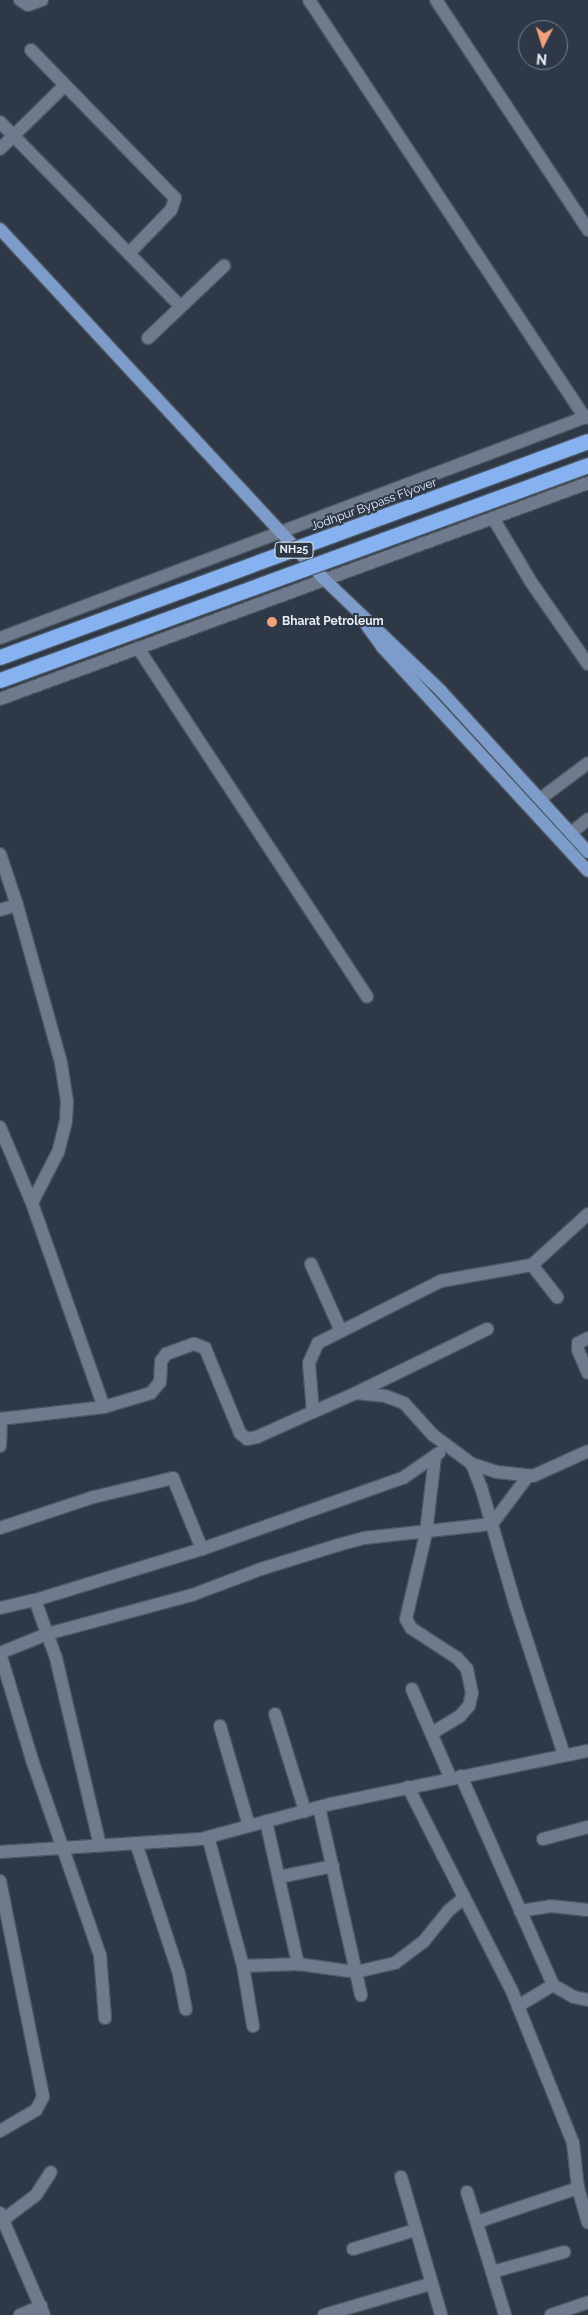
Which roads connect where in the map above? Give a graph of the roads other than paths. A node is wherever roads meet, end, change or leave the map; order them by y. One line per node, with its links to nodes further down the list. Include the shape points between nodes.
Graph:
1 (20, 0): 2 (street, via 28,4)
2 (42, 0)
3 (309, 0): 16 (street)
4 (436, 0): 10 (street)
5 (31, 50): 6 (street)
6 (64, 86): 8 (street); 12 (street, via 175,198 171,210)
7 (0, 122): 8 (street)
8 (14, 135): 9 (street); 12 (street)
9 (0, 149)
10 (588, 230)
11 (1, 231): 21 (main road)
12 (129, 254): 14 (street)
13 (224, 266): 14 (street)
14 (180, 306): 15 (street)
15 (148, 338)
16 (586, 417): 21 (street)
17 (588, 441): 26 (highway, Jodhpur Bypass Flyover / NH25, bridge)
18 (588, 465): 28 (highway, NH25, bridge)
19 (588, 483): 20 (street)
20 (493, 518): 22 (street); 27 (street, via 531,582)
21 (284, 533): 22 (main road); 24 (street)
22 (324, 579): 23 (main road); 25 (street)
23 (359, 613): 31 (main road, via 401,650); 36 (main road, via 382,647)
24 (0, 638)
25 (138, 648): 29 (street); 39 (street)
26 (0, 657)
27 (588, 664)
28 (0, 680)
29 (0, 699)
30 (587, 765): 31 (street)
31 (540, 799): 33 (main road)
32 (588, 819): 33 (street)
33 (571, 833): 34 (main road)
34 (588, 852)
35 (0, 854): 37 (street)
36 (588, 871)
37 (17, 905): 38 (street); 41 (street, via 61,1063 67,1101 58,1152)
38 (0, 910)
39 (368, 997)
40 (0, 1128): 41 (street)
41 (32, 1203): 51 (street)
42 (588, 1214): 44 (street)
43 (311, 1264): 47 (street)
44 (532, 1265): 45 (street); 47 (street, via 442,1281)
45 (557, 1297)
46 (487, 1330): 50 (street)
47 (341, 1331): 52 (street, via 318,1343 312,1353 309,1363)
48 (588, 1338): 49 (street, via 578,1343 578,1350)
49 (588, 1373)
50 (356, 1393): 52 (street); 55 (street, via 385,1396 404,1403)
51 (104, 1407): 52 (street, via 154,1391 160,1382 161,1361 166,1354 194,1344 206,1348 242,1436 252,1439); 53 (street)
52 (313, 1412)
53 (0, 1419): 54 (street)
54 (0, 1446)
55 (446, 1447): 57 (street); 58 (street)
56 (588, 1451): 59 (street, via 554,1469)
57 (435, 1456): 62 (street); 63 (street, via 403,1478)
58 (472, 1464): 59 (street); 60 (street)
59 (528, 1476): 60 (street)
60 (492, 1524): 62 (street); 72 (street)
61 (0, 1528): 63 (street, via 94,1496 173,1478)
62 (426, 1533): 66 (street, via 364,1538 261,1569 192,1596); 70 (street, via 406,1620 411,1628 457,1658 467,1669 472,1693 469,1706 460,1716)
63 (202, 1549): 64 (street)
64 (35, 1600): 65 (street); 66 (street)
65 (0, 1608)
66 (47, 1634): 83 (street, via 56,1658); 84 (street, via 0,1653 33,1763)
67 (412, 1689): 70 (street)
68 (275, 1714): 76 (street)
69 (220, 1726): 78 (street)
70 (432, 1733): 73 (street)
71 (588, 1751): 72 (street)
72 (564, 1755): 73 (street)
73 (456, 1778): 74 (street); 91 (street)
74 (408, 1787): 75 (street); 89 (street)
75 (319, 1806): 76 (street); 86 (street)
76 (305, 1811): 77 (street)
77 (266, 1821): 78 (street); 87 (street)
78 (249, 1826): 80 (street)
79 (588, 1827): 81 (street)
80 (208, 1837): 82 (street); 93 (street)
81 (543, 1839)
82 (136, 1843): 83 (street); 99 (street, via 179,1974)
83 (100, 1845): 84 (street)
84 (65, 1847): 85 (street); 100 (street, via 100,1955)
85 (0, 1852)
86 (333, 1866): 87 (street); 94 (street)
87 (279, 1877): 92 (street)
88 (0, 1881): 102 (street, via 43,2097 36,2110)
89 (464, 1898): 94 (street, via 409,1955 395,1963); 98 (street)
90 (588, 1910): 91 (street, via 550,1906)
91 (520, 1911): 95 (street)
92 (298, 1964): 93 (street); 94 (street)
93 (243, 1966): 101 (street)
94 (356, 1972): 96 (street)
95 (553, 1984): 97 (street, via 574,1997); 98 (street)
96 (361, 1995)
97 (588, 2000)
98 (518, 2006): 105 (street, via 573,2144)
99 (186, 2009)
100 (105, 2018)
101 (253, 2026)
102 (0, 2131)
103 (51, 2172): 107 (street, via 36,2196)
104 (401, 2177): 110 (street)
105 (578, 2188): 108 (street); 109 (street)
106 (467, 2192): 108 (street)
107 (1, 2216): 116 (street)
108 (477, 2222): 113 (street)
109 (588, 2223)
110 (415, 2230): 111 (street); 114 (street)
111 (353, 2248)
112 (564, 2252): 113 (street)
113 (492, 2272): 120 (street)
114 (430, 2284): 118 (street); 119 (street)
115 (588, 2302): 121 (street)
116 (43, 2311): 117 (street)
117 (20, 2315)
118 (324, 2315)
119 (441, 2315)
120 (505, 2315)
121 (551, 2315)

